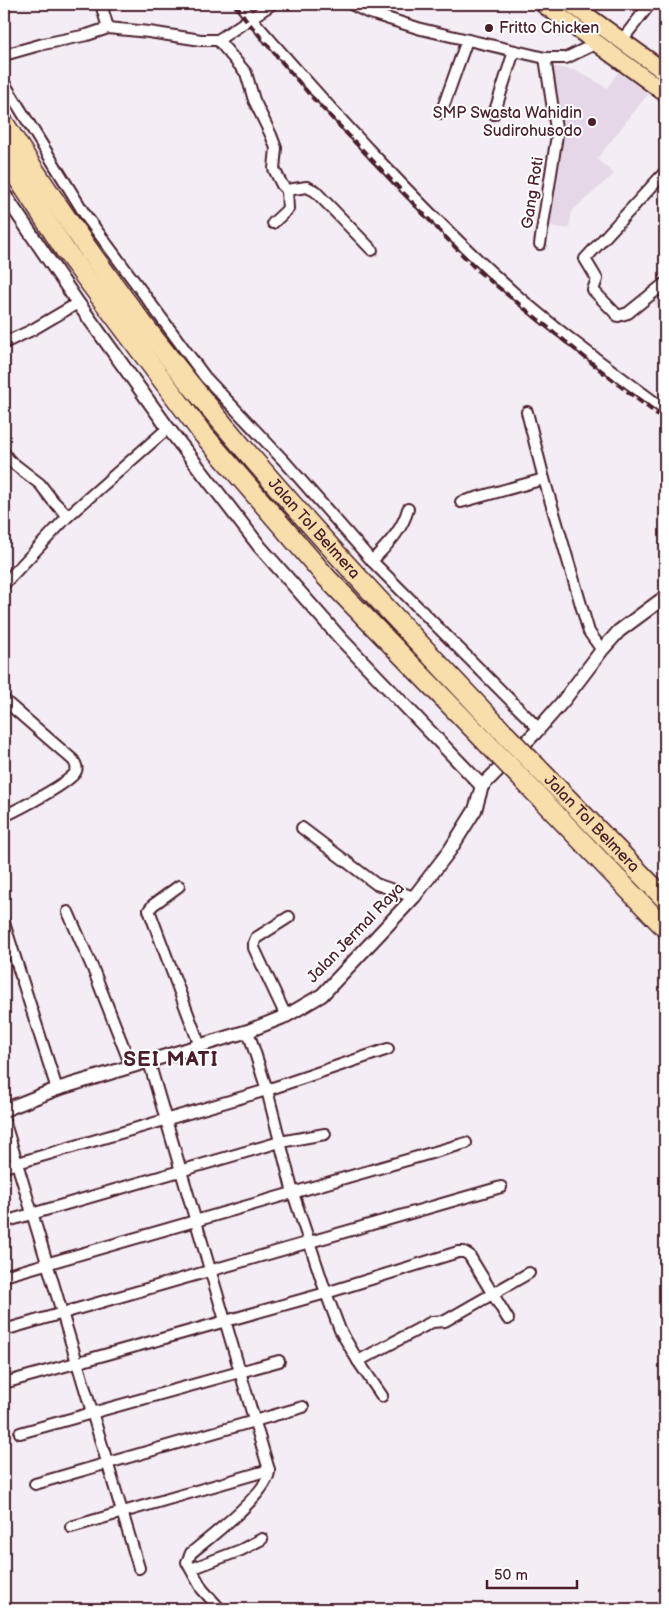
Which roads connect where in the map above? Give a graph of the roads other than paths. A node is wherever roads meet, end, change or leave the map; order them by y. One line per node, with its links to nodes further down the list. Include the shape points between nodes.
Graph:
1 (101, 4): 9 (street)
2 (240, 4): 8 (street)
3 (272, 4): 8 (street)
4 (351, 4): 12 (street, via 421,29)
5 (543, 4): 14 (highway)
6 (571, 4): 10 (highway)
7 (650, 4): 13 (street)
8 (251, 18): 11 (street); 35 (street, via 364,145 513,292)
9 (108, 28): 11 (street); 17 (street)
10 (607, 30): 13 (highway); 14 (highway)
11 (218, 40): 27 (street, via 246,73 254,100 276,148 274,169)
12 (467, 40): 15 (street); 22 (street)
13 (622, 40): 16 (highway); 19 (highway)
14 (597, 44): 16 (highway); 18 (street, via 566,58)
15 (514, 51): 18 (street); 23 (street)
16 (612, 54): 21 (highway)
17 (4, 55)
18 (545, 58): 30 (street, Gang Roti, via 557,135)
19 (665, 72)
20 (4, 83): 43 (street, via 86,216 205,377 286,462)
21 (665, 93)
22 (441, 113)
23 (494, 114)
24 (4, 123): 54 (highway, Jalan Tol Belmera, bridge, via 81,240 223,424 363,584)
25 (4, 158): 58 (highway, Jalan Tol Belmera, bridge, via 65,250 202,433 326,577)
26 (665, 172): 32 (street, via 584,259 596,280 593,290 618,316 628,313)
27 (286, 190): 29 (street, via 288,209); 31 (street, via 307,187 315,191)
28 (4, 194): 33 (street)
29 (273, 223)
30 (540, 244)
31 (372, 250)
32 (664, 284)
33 (78, 303): 34 (street); 37 (street)
34 (4, 344)
35 (665, 410)
36 (527, 412): 39 (street)
37 (168, 428): 42 (street); 49 (street, via 260,546 328,624)
38 (4, 453): 42 (street, via 40,484)
39 (544, 479): 40 (street); 46 (street, via 589,632)
40 (461, 502)
41 (408, 510): 43 (street, via 396,534)
42 (68, 516): 44 (street)
43 (372, 561): 48 (street)
44 (4, 584)
45 (665, 597): 46 (street, via 619,631)
46 (602, 650): 48 (street)
47 (4, 700): 50 (street, via 77,766 72,776 58,786)
48 (537, 731): 49 (street)
49 (482, 786): 53 (street, Jalan Jermal Raya, via 475,810)
50 (4, 816)
51 (302, 828): 53 (street, via 376,884)
52 (179, 886): 61 (street, via 149,910)
53 (414, 897): 59 (street, Jalan Jermal Raya, via 322,995)
54 (665, 899)
55 (68, 912): 64 (street)
56 (289, 917): 59 (street, via 256,938 254,943)
57 (4, 924): 65 (street)
58 (665, 928)
59 (286, 1016): 60 (street, Jalan Jermal Raya)
60 (248, 1031): 61 (street, Jalan Jermal Raya); 66 (street)
61 (200, 1046): 63 (street, Jalan Jermal Raya)
62 (388, 1049): 66 (street)
63 (149, 1062): 64 (street, Jalan Jermal Raya); 69 (street)
64 (131, 1066): 65 (street, Jalan Jermal Raya)
65 (57, 1090): 67 (street, Jalan Jermal Raya)
66 (267, 1090): 69 (street); 71 (street)
67 (4, 1110)
68 (4, 1120): 73 (street)
69 (166, 1120): 73 (street); 75 (street)
70 (325, 1134): 71 (street)
71 (280, 1142): 75 (street); 77 (street)
72 (466, 1143): 77 (street)
73 (17, 1163): 74 (street); 78 (street)
74 (4, 1167)
75 (181, 1171): 78 (street); 79 (street)
76 (501, 1187): 81 (street)
77 (293, 1193): 79 (street); 81 (street)
78 (32, 1214): 80 (street); 82 (street)
79 (195, 1220): 82 (street); 83 (street)
80 (4, 1222)
81 (309, 1242): 83 (street); 86 (street)
82 (47, 1264): 85 (street); 88 (street)
83 (210, 1270): 88 (street); 90 (street)
84 (529, 1273): 87 (street)
85 (4, 1276)
86 (326, 1293): 87 (street, via 464,1252); 90 (street); 93 (street, via 340,1330)
87 (492, 1294): 89 (street); 93 (street, via 444,1321 432,1322)
88 (62, 1313): 91 (street); 94 (street)
89 (508, 1319)
90 (225, 1321): 94 (street); 95 (street)
91 (4, 1330)
92 (279, 1361): 95 (street)
93 (358, 1361): 97 (street)
94 (77, 1362): 96 (street); 99 (street)
95 (240, 1371): 99 (street); 100 (street)
96 (4, 1383)
97 (382, 1396)
98 (303, 1407): 100 (street)
99 (92, 1412): 101 (street); 102 (street)
100 (255, 1421): 102 (street); 103 (street)
101 (20, 1433)
102 (107, 1463): 104 (street); 105 (street)
103 (269, 1470): 105 (street); 109 (street, via 266,1483 238,1514 191,1553 187,1562)
104 (35, 1484)
105 (122, 1512): 106 (street); 108 (street)
106 (71, 1527)
107 (262, 1538): 109 (street, via 241,1550)
108 (139, 1568)
109 (191, 1569): 110 (street, via 202,1589)
110 (220, 1609)

